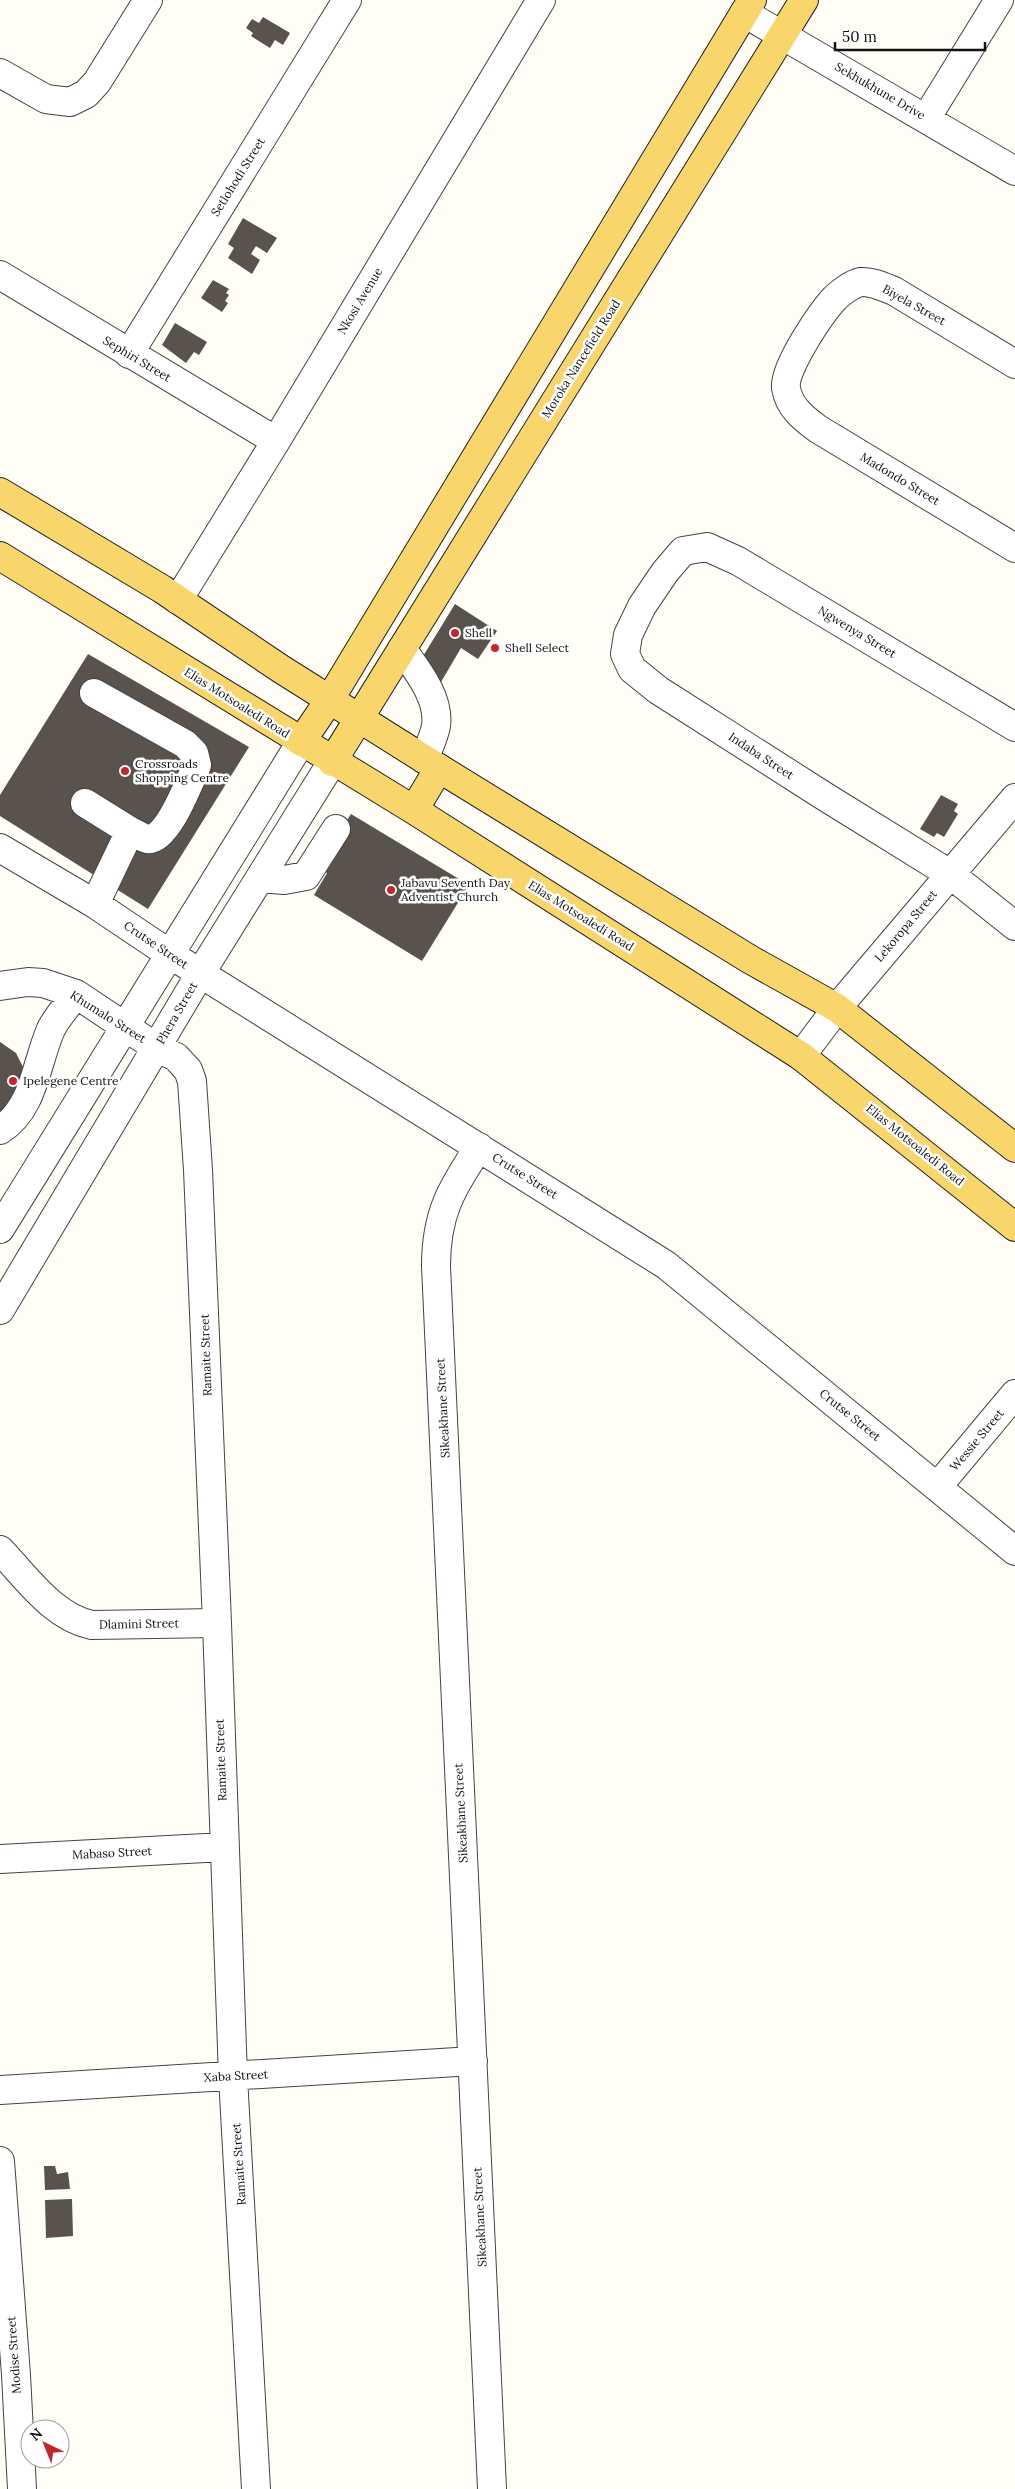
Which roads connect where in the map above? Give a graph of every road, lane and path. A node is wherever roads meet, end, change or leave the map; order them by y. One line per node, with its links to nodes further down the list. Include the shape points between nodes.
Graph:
1 (148, 0): 8 (street, via 97,82 86,94 70,102 46,99)
2 (347, 0): 12 (street, Setlohodi Street)
3 (541, 0): 15 (street, Nkosi Avenue)
4 (804, 0): 7 (main road, Moroka Nancefield Road)
5 (999, 0): 9 (street)
6 (748, 7): 7 (street, Sekhukhune Drive); 20 (main road)
7 (783, 34): 9 (street, Sekhukhune Drive); 21 (main road, Moroka Nancefield Road)
8 (0, 73)
9 (927, 118): 10 (street, Sekhukhune Drive)
10 (1015, 170)
11 (0, 275): 12 (street, Sephiri Street)
12 (129, 354): 15 (street, Sephiri Street)
13 (1015, 364): 14 (street, Biyela Street, via 894,291 875,283 860,282 835,298 789,370 786,386)
14 (790, 402): 18 (street, Madondo Street, via 818,429)
15 (276, 441): 22 (street, Nkosi Avenue)
16 (0, 492): 22 (main road)
17 (696, 547): 27 (street, Ngwenya Street, via 707,547 738,562); 37 (street, Indaba Street, via 683,551 642,606 628,635 626,654 632,669 683,706)
18 (1015, 548)
19 (0, 556): 28 (main road, Elias Motsoaledi Road)
20 (415, 558): 21 (main road); 25 (main road)
21 (446, 577): 23 (main road, Moroka Nancefield Road)
22 (178, 600): 25 (main road)
23 (402, 649): 26 (main road, Moroka Nancefield Road); 30 (street, via 420,675 435,713)
24 (94, 693): 35 (street, via 185,744 196,759 197,765 167,828 157,838 148,840)
25 (330, 699): 26 (main road); 28 (main road)
26 (359, 719): 29 (main road, Phera Street); 30 (main road)
27 (1015, 727)
28 (301, 742): 29 (main road, Elias Motsoaledi Road); 41 (street)
29 (332, 762): 33 (main road, Elias Motsoaledi Road); 38 (street, Phera Street)
30 (432, 764): 33 (main road); 45 (main road, via 751,960)
31 (1015, 798): 37 (street, Lekoropa Street)
32 (85, 804): 35 (street)
33 (414, 810): 48 (main road, Elias Motsoaledi Road)
34 (336, 829): 38 (street, via 306,876 284,880)
35 (130, 831): 39 (street)
36 (0, 848): 39 (street, Crutse Street)
37 (950, 874): 40 (street, Indaba Street); 45 (street, Lekoropa Street)
38 (260, 878): 42 (street, Phera Street)
39 (95, 904): 41 (street, Crutse Street)
40 (1015, 926)
41 (171, 955): 42 (street, Crutse Street); 46 (street)
42 (200, 974): 47 (street, Phera Street); 50 (street, Crutse Street)
43 (0, 986): 44 (street, Khumalo Street, via 43,983)
44 (76, 994): 46 (street, Khumalo Street); 49 (street, via 52,1027 25,1104 14,1120)
45 (837, 1008): 48 (street, Lekoropa Street); 51 (main road)
46 (123, 1027): 47 (street, Khumalo Street); 53 (street)
47 (157, 1048): 54 (street, Phera Street); 59 (street, Ramaite Street, via 183,1064 192,1081 194,1095)
48 (801, 1056): 52 (main road, Elias Motsoaledi Road)
49 (0, 1130)
50 (479, 1147): 56 (street, Crutse Street, via 666,1265); 62 (street, Sikeakhane Street, via 446,1201 436,1241)
51 (1015, 1148)
52 (1015, 1227)
53 (0, 1229)
54 (0, 1310)
55 (1015, 1394): 56 (street, Wessie Street)
56 (938, 1486): 58 (street, Crutse Street)
57 (0, 1550): 59 (street, Dlamini Street, via 53,1605 80,1622 92,1625)
58 (1015, 1551)
59 (217, 1622): 60 (street, Ramaite Street)
60 (224, 1847): 61 (street, Mabaso Street); 63 (street, Ramaite Street)
61 (0, 1859)
62 (473, 2061): 63 (street, Xaba Street); 69 (street, Sikeakhane Street)
63 (233, 2076): 64 (street, Xaba Street); 68 (street, Ramaite Street)
64 (0, 2090)
65 (0, 2161): 66 (street, Modise Street)
66 (8, 2383): 67 (street, Modise Street)
67 (22, 2489)
68 (256, 2489)
69 (492, 2489)

